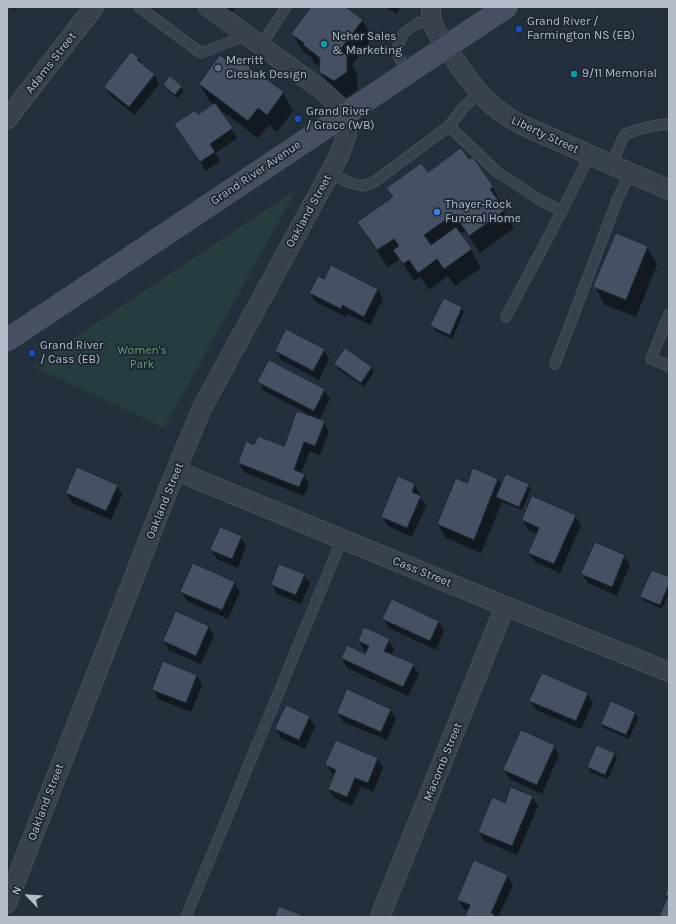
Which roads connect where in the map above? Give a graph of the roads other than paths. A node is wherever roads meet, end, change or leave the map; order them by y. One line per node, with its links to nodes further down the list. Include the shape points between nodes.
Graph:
1 (94, 7): 12 (street, Adams Street)
2 (139, 7): 7 (lane, via 201,53)
3 (208, 7): 7 (street)
4 (286, 7): 7 (lane)
5 (506, 7): 8 (main road, Grand River Avenue)
6 (432, 14): 8 (street); 9 (lane, via 403,34 396,51)
7 (254, 40): 11 (street, via 324,91)
8 (446, 47): 9 (main road, Grand River Avenue); 10 (street, Liberty Street)
9 (407, 73): 11 (main road, Grand River Avenue)
10 (479, 93): 14 (lane); 15 (street, Liberty Street, via 510,119)
11 (347, 113): 17 (street, Oakland Street, via 347,133); 23 (main road, Grand River Avenue)
12 (7, 119)
13 (669, 124): 16 (lane, via 642,128 625,134)
14 (449, 126): 17 (lane, via 374,182 363,186 356,185); 20 (lane, via 498,172 540,200)
15 (590, 155): 16 (street, Liberty Street); 20 (lane)
16 (611, 165): 18 (street, Liberty Street)
17 (330, 173): 26 (street, Oakland Street, via 202,408)
18 (630, 174): 19 (street, Liberty Street); 24 (lane, via 618,198)
19 (669, 190)
20 (562, 211): 22 (lane)
21 (669, 314): 25 (lane, via 651,359)
22 (506, 317)
23 (7, 340)
24 (555, 364)
25 (669, 366)
26 (177, 470): 27 (street, Cass Street); 30 (street, Oakland Street)
27 (342, 539): 28 (street, Cass Street); 31 (lane)
28 (505, 606): 29 (street, Cass Street); 32 (street, Macomb Street)
29 (669, 672)
30 (7, 903)
31 (186, 917)
32 (380, 917)

